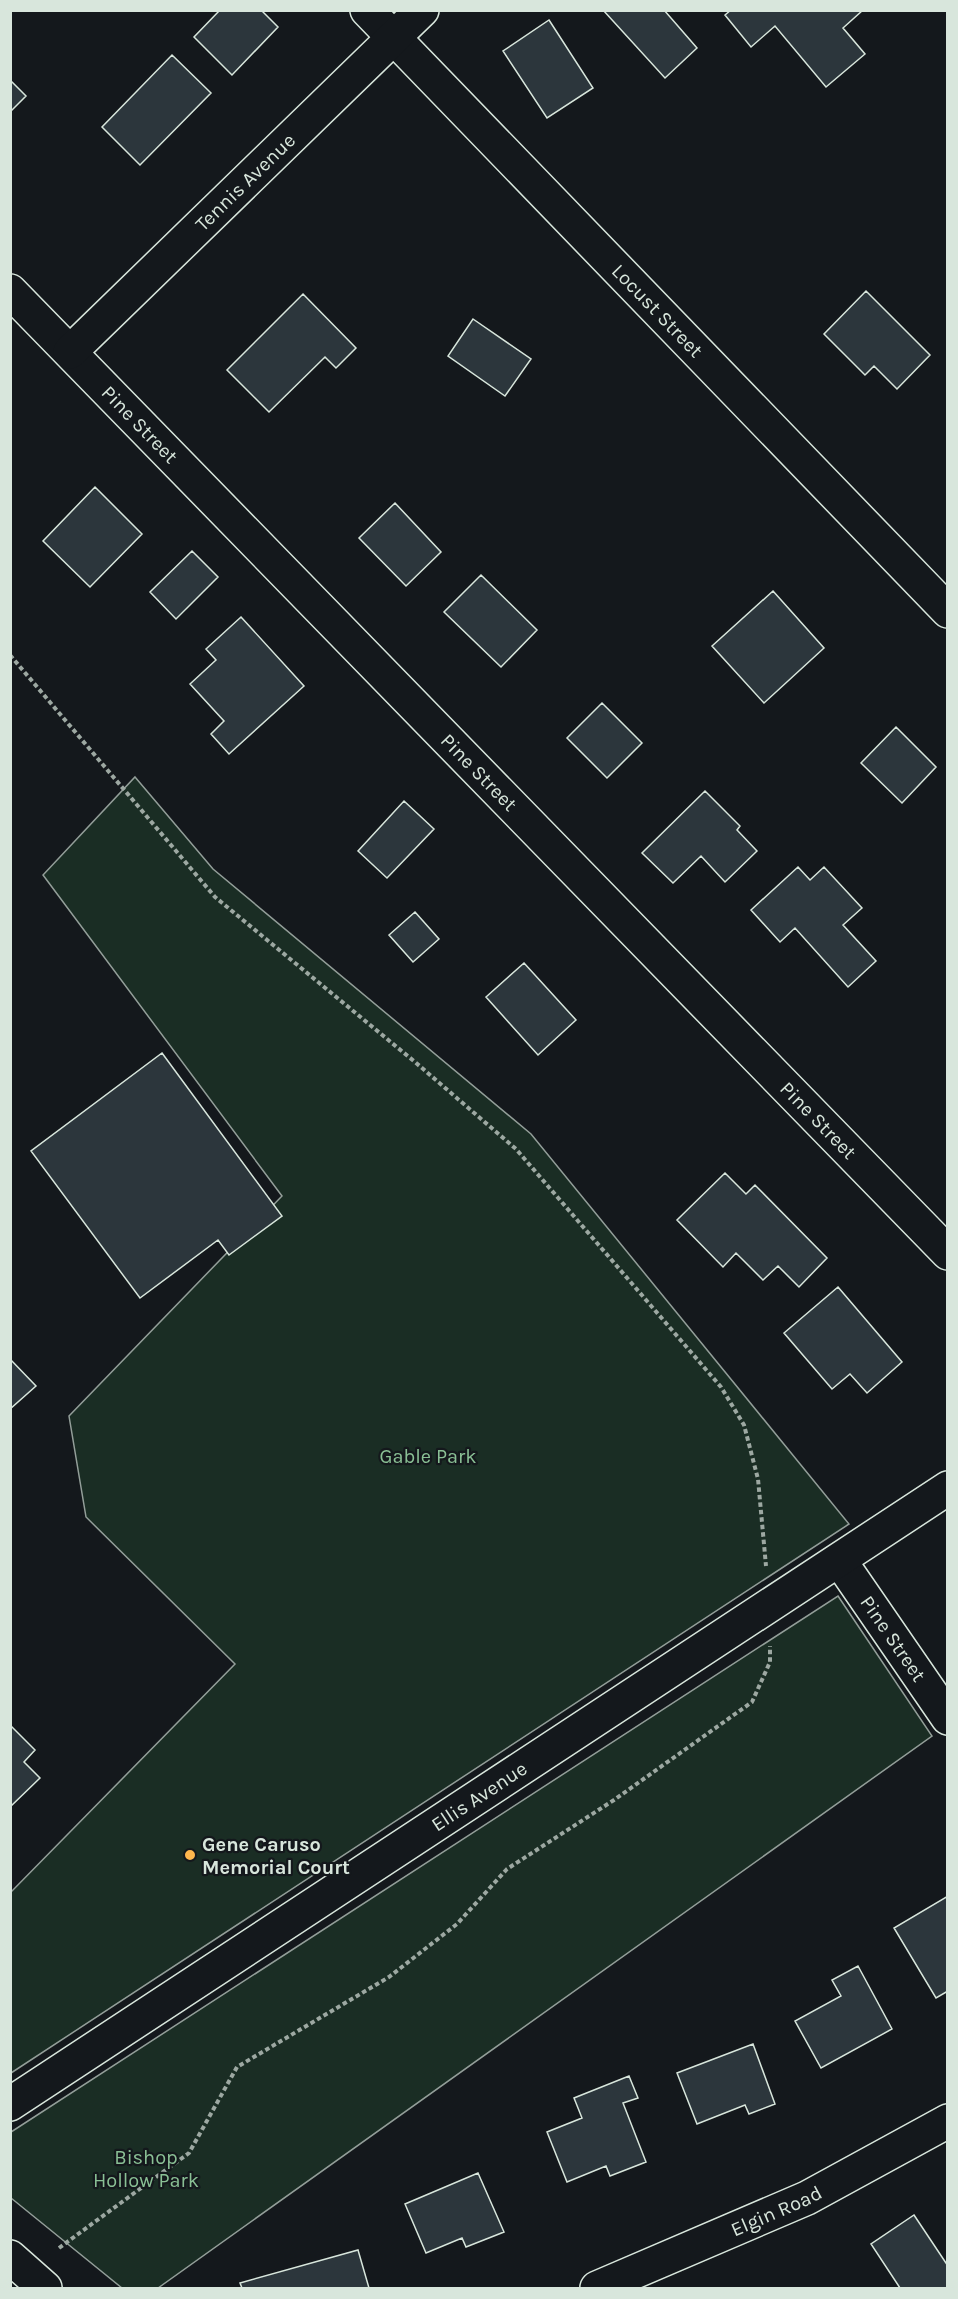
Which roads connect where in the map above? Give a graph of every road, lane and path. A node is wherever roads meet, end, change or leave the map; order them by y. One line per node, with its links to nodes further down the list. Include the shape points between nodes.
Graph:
1 (368, 10): 3 (street, Locust Street)
2 (422, 10): 3 (street, Tennis Avenue)
3 (395, 38): 5 (street, Tennis Avenue); 6 (street, Locust Street)
4 (10, 291): 5 (street, Pine Street)
5 (70, 352): 8 (street, Pine Street)
6 (948, 611)
7 (10, 655): 11 (path, via 215,897 516,1149 721,1387 744,1425 758,1479)
8 (948, 1253)
9 (948, 1488): 10 (street, Ellis Avenue)
10 (840, 1561): 11 (street, Ellis Avenue); 12 (street, Pine Street)
11 (769, 1603): 13 (street, Ellis Avenue); 15 (path, via 770,1662 752,1702 614,1800 507,1869 457,1924 389,1977 237,2067 189,2153)
12 (948, 1718)
13 (10, 2104)
14 (948, 2121): 18 (street, Elgin Road, via 807,2198)
15 (59, 2248)
16 (10, 2257): 17 (street)
17 (45, 2289)
18 (597, 2289)

